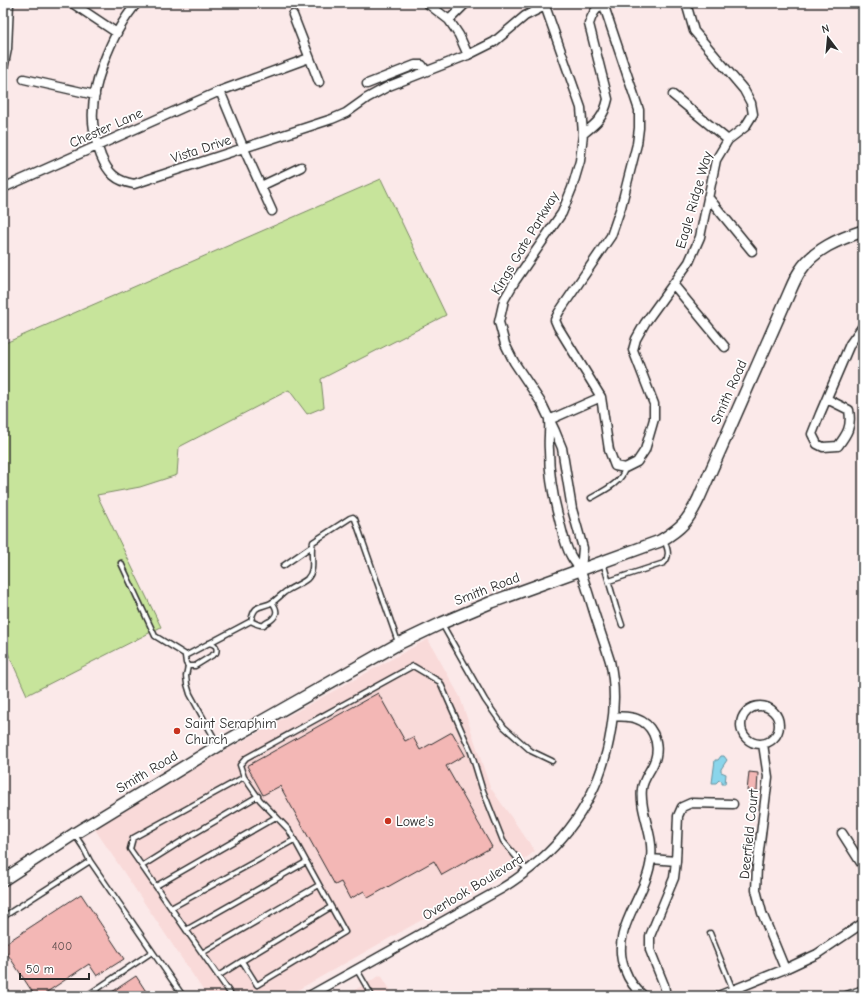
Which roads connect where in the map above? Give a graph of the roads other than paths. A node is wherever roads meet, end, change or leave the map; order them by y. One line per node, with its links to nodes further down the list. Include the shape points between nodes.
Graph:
1 (9, 3): 12 (street)
2 (72, 3): 11 (street)
3 (137, 3): 11 (street, Vista Drive)
4 (427, 3): 10 (street)
5 (466, 3): 10 (street)
6 (603, 3): 23 (street, via 592,14 589,24 608,99 606,112); 37 (street, via 639,110 638,139 611,236 556,320)
7 (686, 3): 24 (street, Eagle Ridge Way, via 694,31 752,102 753,114 745,127)
8 (544, 4): 13 (street, Vista Drive, via 494,42); 23 (street, Kings Gate Parkway, via 581,108)
9 (293, 15): 14 (street)
10 (449, 20): 13 (street)
11 (117, 33): 22 (street, Vista Drive, via 102,65)
12 (5, 49): 15 (street)
13 (468, 55): 16 (street, Vista Drive)
14 (309, 58): 18 (street); 20 (street, Chester Lane)
15 (3, 69)
16 (426, 71): 19 (street, via 422,65 415,64); 26 (street, Vista Drive, via 389,86 346,113)
17 (24, 79): 22 (street)
18 (319, 82)
19 (367, 84)
20 (220, 92): 25 (street, Chester Lane); 26 (street)
21 (673, 94): 24 (street)
22 (95, 95): 25 (street, Vista Drive, via 93,113)
23 (583, 134): 39 (street, Kings Gate Parkway, via 580,161 562,213 504,300 500,322 505,344 514,362 542,404)
24 (728, 140): 30 (street, Eagle Ridge Way, via 716,160)
25 (97, 146): 26 (street, Vista Drive, via 110,174 134,184); 29 (street, Chester Lane)
26 (244, 149): 28 (street)
27 (301, 167): 28 (street)
28 (261, 186): 31 (street)
29 (3, 188)
30 (708, 197): 33 (street); 34 (street, Eagle Ridge Way, via 700,237 689,262)
31 (272, 211)
32 (863, 231): 42 (street, Smith Road, via 840,239 817,252 800,270 690,516 676,532)
33 (752, 251)
34 (674, 284): 36 (street); 40 (street, Eagle Ridge Way, via 645,322 633,350 654,404 654,420 645,450 637,462)
35 (863, 326): 38 (street, via 850,344)
36 (725, 346)
37 (601, 397): 39 (street); 40 (street, via 609,450 615,466)
38 (827, 399): 38 (street, via 812,434 816,444 823,447 838,446 848,433 851,420 849,410)
39 (549, 420): 47 (street, Kings Gate Parkway, via 549,457 559,518 571,556); 47 (street, Kings Gate Parkway, via 556,430 562,448 572,509 583,548)
40 (624, 468): 41 (lane, via 624,474 618,482)
41 (591, 498)
42 (664, 539): 44 (street, Smith Road); 48 (lane, via 668,554 664,563)
43 (312, 546): 46 (lane); 49 (lane, via 311,571 307,578); 54 (lane, via 313,542 353,517)
44 (603, 562): 47 (street, Smith Road); 48 (lane)
45 (121, 564): 55 (lane, via 155,636)
46 (283, 566)
47 (580, 570): 51 (street, Smith Road, via 492,602); 57 (street, Overlook Boulevard, via 610,665)
48 (609, 581): 52 (lane)
49 (272, 602): 50 (lane, via 254,611); 50 (lane, via 277,611 274,618 264,624)
50 (251, 621): 53 (lane)
51 (442, 624): 54 (street, Smith Road); 60 (lane, via 485,700 504,727 531,751)
52 (622, 625)
53 (209, 643): 55 (lane); 56 (lane, via 216,645 216,653 195,666)
54 (398, 644): 59 (street, Smith Road)
55 (186, 655): 56 (lane, via 184,658)
56 (188, 666): 59 (lane, via 188,689)
57 (613, 716): 68 (street, via 637,719 650,728 656,739 656,756 642,789 643,807 652,846); 74 (street, Overlook Boulevard, via 599,777 585,807 559,842)
58 (763, 744): 58 (street, via 775,737 779,730 779,722 771,710 757,706 744,714 741,728 748,741); 87 (street, Deerfield Court, via 768,777 756,890 762,913)
59 (218, 746): 66 (street, Smith Road)
60 (552, 761)
61 (244, 777): 62 (lane); 72 (lane, via 132,838 130,848); 74 (lane, via 240,765 246,758 413,666 440,682 471,752 503,841)
62 (258, 796): 64 (lane); 72 (lane)
63 (733, 804): 70 (street, via 691,803 682,807 678,816)
64 (276, 817): 67 (lane); 77 (lane)
65 (842, 833): 73 (street)
66 (74, 834): 69 (lane); 75 (street, Smith Road)
67 (294, 840): 71 (lane); 79 (lane)
68 (651, 859): 70 (street); 97 (street, via 648,876 623,930 620,950 622,965 629,981)
69 (90, 861): 80 (lane); 84 (lane)
70 (676, 861): 98 (street, via 674,878 650,936 650,950)
71 (306, 862): 76 (lane); 82 (lane)
72 (142, 866): 77 (lane)
73 (863, 866)
74 (528, 871): 88 (street, Overlook Boulevard, via 501,889)
75 (3, 880)
76 (318, 885): 78 (lane); 85 (lane)
77 (156, 886): 79 (lane)
78 (331, 907): 86 (lane); 86 (lane, via 344,932 264,981 257,985)
79 (171, 908): 82 (lane)
80 (3, 917)
81 (863, 923): 87 (street, via 817,954)
82 (186, 930): 85 (lane)
83 (710, 933): 91 (lane)
84 (152, 952): 92 (lane); 93 (lane)
85 (202, 953): 89 (lane)
86 (242, 961): 89 (lane)
87 (785, 969): 91 (street)
88 (356, 970): 95 (street, Overlook Boulevard); 96 (lane)
89 (218, 976): 94 (lane)
90 (863, 988): 100 (lane)
91 (733, 990): 99 (street)
92 (91, 993)
93 (182, 996)
94 (232, 996)
95 (309, 996)
96 (372, 996)
97 (644, 996)
98 (666, 996)
99 (718, 996)
100 (841, 996)

